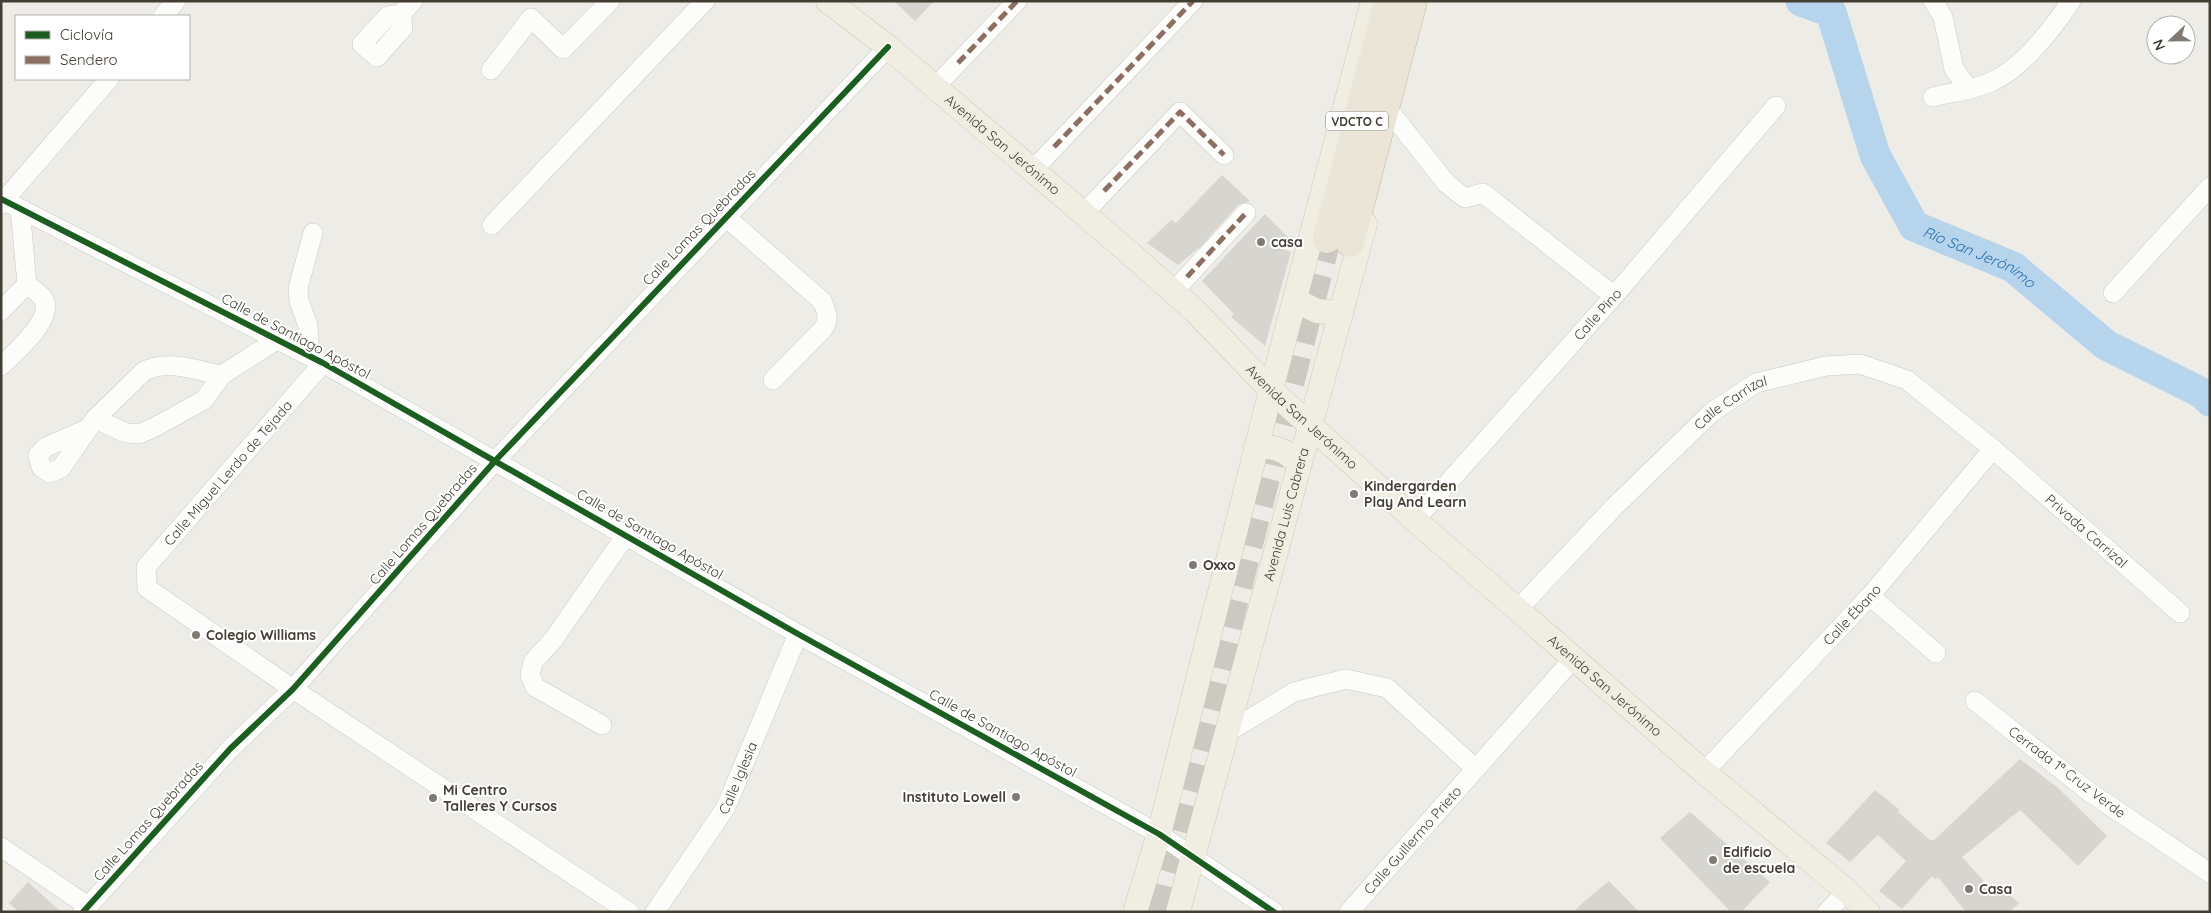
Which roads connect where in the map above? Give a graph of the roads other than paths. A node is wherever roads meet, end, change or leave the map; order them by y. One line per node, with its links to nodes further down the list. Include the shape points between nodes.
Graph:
1 (176, 1): 13 (street)
2 (610, 1): 15 (street, via 563,49 531,18)
3 (705, 1): 29 (street)
4 (828, 1): 14 (main road, Avenida San Jerónimo)
5 (1017, 1): 17 (street)
6 (1192, 1): 23 (street)
7 (1373, 1): 35 (main road)
8 (1388, 1): 9 (highway, VDCTO C, via 1338,241)
9 (1413, 1)
10 (1426, 1): 21 (main road, Avenida Luis Cabrera)
11 (1933, 1): 18 (street, via 1943,17 1954,70)
12 (2071, 1): 18 (street, via 2060,18 2017,65 1993,82)
13 (164, 15)
14 (888, 47): 17 (main road, Avenida San Jerónimo); 28 (street, Calle Lomas Quebradas)
15 (491, 70)
16 (108, 80): 25 (street, via 26,174)
17 (935, 87): 23 (main road, Avenida San Jerónimo)
18 (1968, 88): 19 (street)
19 (1934, 97)
20 (1776, 106): 34 (street, Calle Pino)
21 (1394, 117): 34 (street, via 1453,189 1465,198 1484,193); 37 (main road, Avenida Luis Cabrera)
22 (1224, 155): 26 (street, via 1180,112)
23 (1032, 170): 26 (main road, Avenida San Jerónimo)
24 (2210, 187): 33 (street)
25 (7, 203): 31 (street); 38 (street, Calle de Santiago Apóstol)
26 (1084, 213): 32 (main road, Avenida San Jerónimo)
27 (1246, 213): 32 (street)
28 (726, 217): 42 (street, via 822,300 827,311 828,321 823,329); 47 (street, Calle Lomas Quebradas)
29 (492, 225)
30 (313, 233): 39 (street, via 298,288)
31 (26, 284): 36 (street); 40 (street, via 43,298 44,321)
32 (1173, 292): 43 (main road, Avenida San Jerónimo)
33 (2113, 294)
34 (1614, 296): 49 (street, Calle Pino)
35 (1295, 300): 37 (main road, via 1317,311); 43 (main road)
36 (1, 311)
37 (1341, 313): 44 (main road, Avenida Luis Cabrera)
38 (278, 339): 39 (street, Calle de Santiago Apóstol); 41 (street)
39 (316, 360): 47 (street, Calle de Santiago Apóstol); 57 (street, Calle Miguel Lerdo de Tejada, via 146,567 147,588)
40 (1, 366)
41 (222, 375): 41 (street, via 204,400 139,434 91,424 152,366 164,365)
42 (773, 380)
43 (1270, 390): 44 (main road, Avenida San Jerónimo); 45 (main road)
44 (1310, 426): 48 (main road, Avenida Luis Cabrera); 49 (main road, Avenida San Jerónimo)
45 (1256, 447): 48 (main road, via 1280,449); 63 (main road)
46 (1993, 449): 51 (street, Calle Ébano); 52 (street, Calle Carrizal, via 1907,380 1860,364 1826,366 1756,383 1712,412 1615,506); 53 (street, Privada Carrizal)
47 (495, 461): 50 (street, Calle de Santiago Apóstol); 57 (street, Calle Lomas Quebradas)
48 (1299, 465): 60 (main road, Avenida Luis Cabrera)
49 (1416, 520): 52 (main road, Avenida San Jerónimo)
50 (626, 535): 54 (street, Calle de Santiago Apóstol); 59 (street, via 553,640 533,662 530,675 535,686)
51 (1870, 596): 55 (street); 62 (street, Calle Ébano)
52 (1517, 610): 56 (main road, Avenida San Jerónimo)
53 (2180, 613)
54 (798, 634): 63 (street, Calle de Santiago Apóstol); 70 (street, Calle Iglesia, via 726,807)
55 (1936, 653)
56 (1573, 660): 61 (street, Calle Guillermo Prieto); 62 (main road, Avenida San Jerónimo)
57 (293, 689): 68 (street, Calle Lomas Quebradas, via 230,749); 69 (street)
58 (1975, 701): 66 (street, Cerrada 1ª Cruz Verde, via 2088,792)
59 (602, 725)
60 (1225, 734): 61 (street, via 1294,692 1346,679 1387,688); 65 (main road, Avenida Luis Cabrera)
61 (1476, 769): 74 (street, Calle Guillermo Prieto)
62 (1704, 772): 67 (main road, Avenida San Jerónimo)
63 (1159, 834): 65 (street, Calle de Santiago Apóstol); 71 (main road)
64 (1, 847): 68 (street)
65 (1193, 858): 72 (main road, Avenida Luis Cabrera); 73 (street, Calle de Santiago Apóstol)
66 (2210, 873)
67 (1846, 891): 75 (street); 76 (main road, Avenida San Jerónimo)
68 (86, 909)
69 (628, 912)
70 (655, 912)
71 (1135, 912)
72 (1178, 912)
73 (1274, 912)
74 (1349, 912)
75 (1827, 912)
76 (1868, 912)

